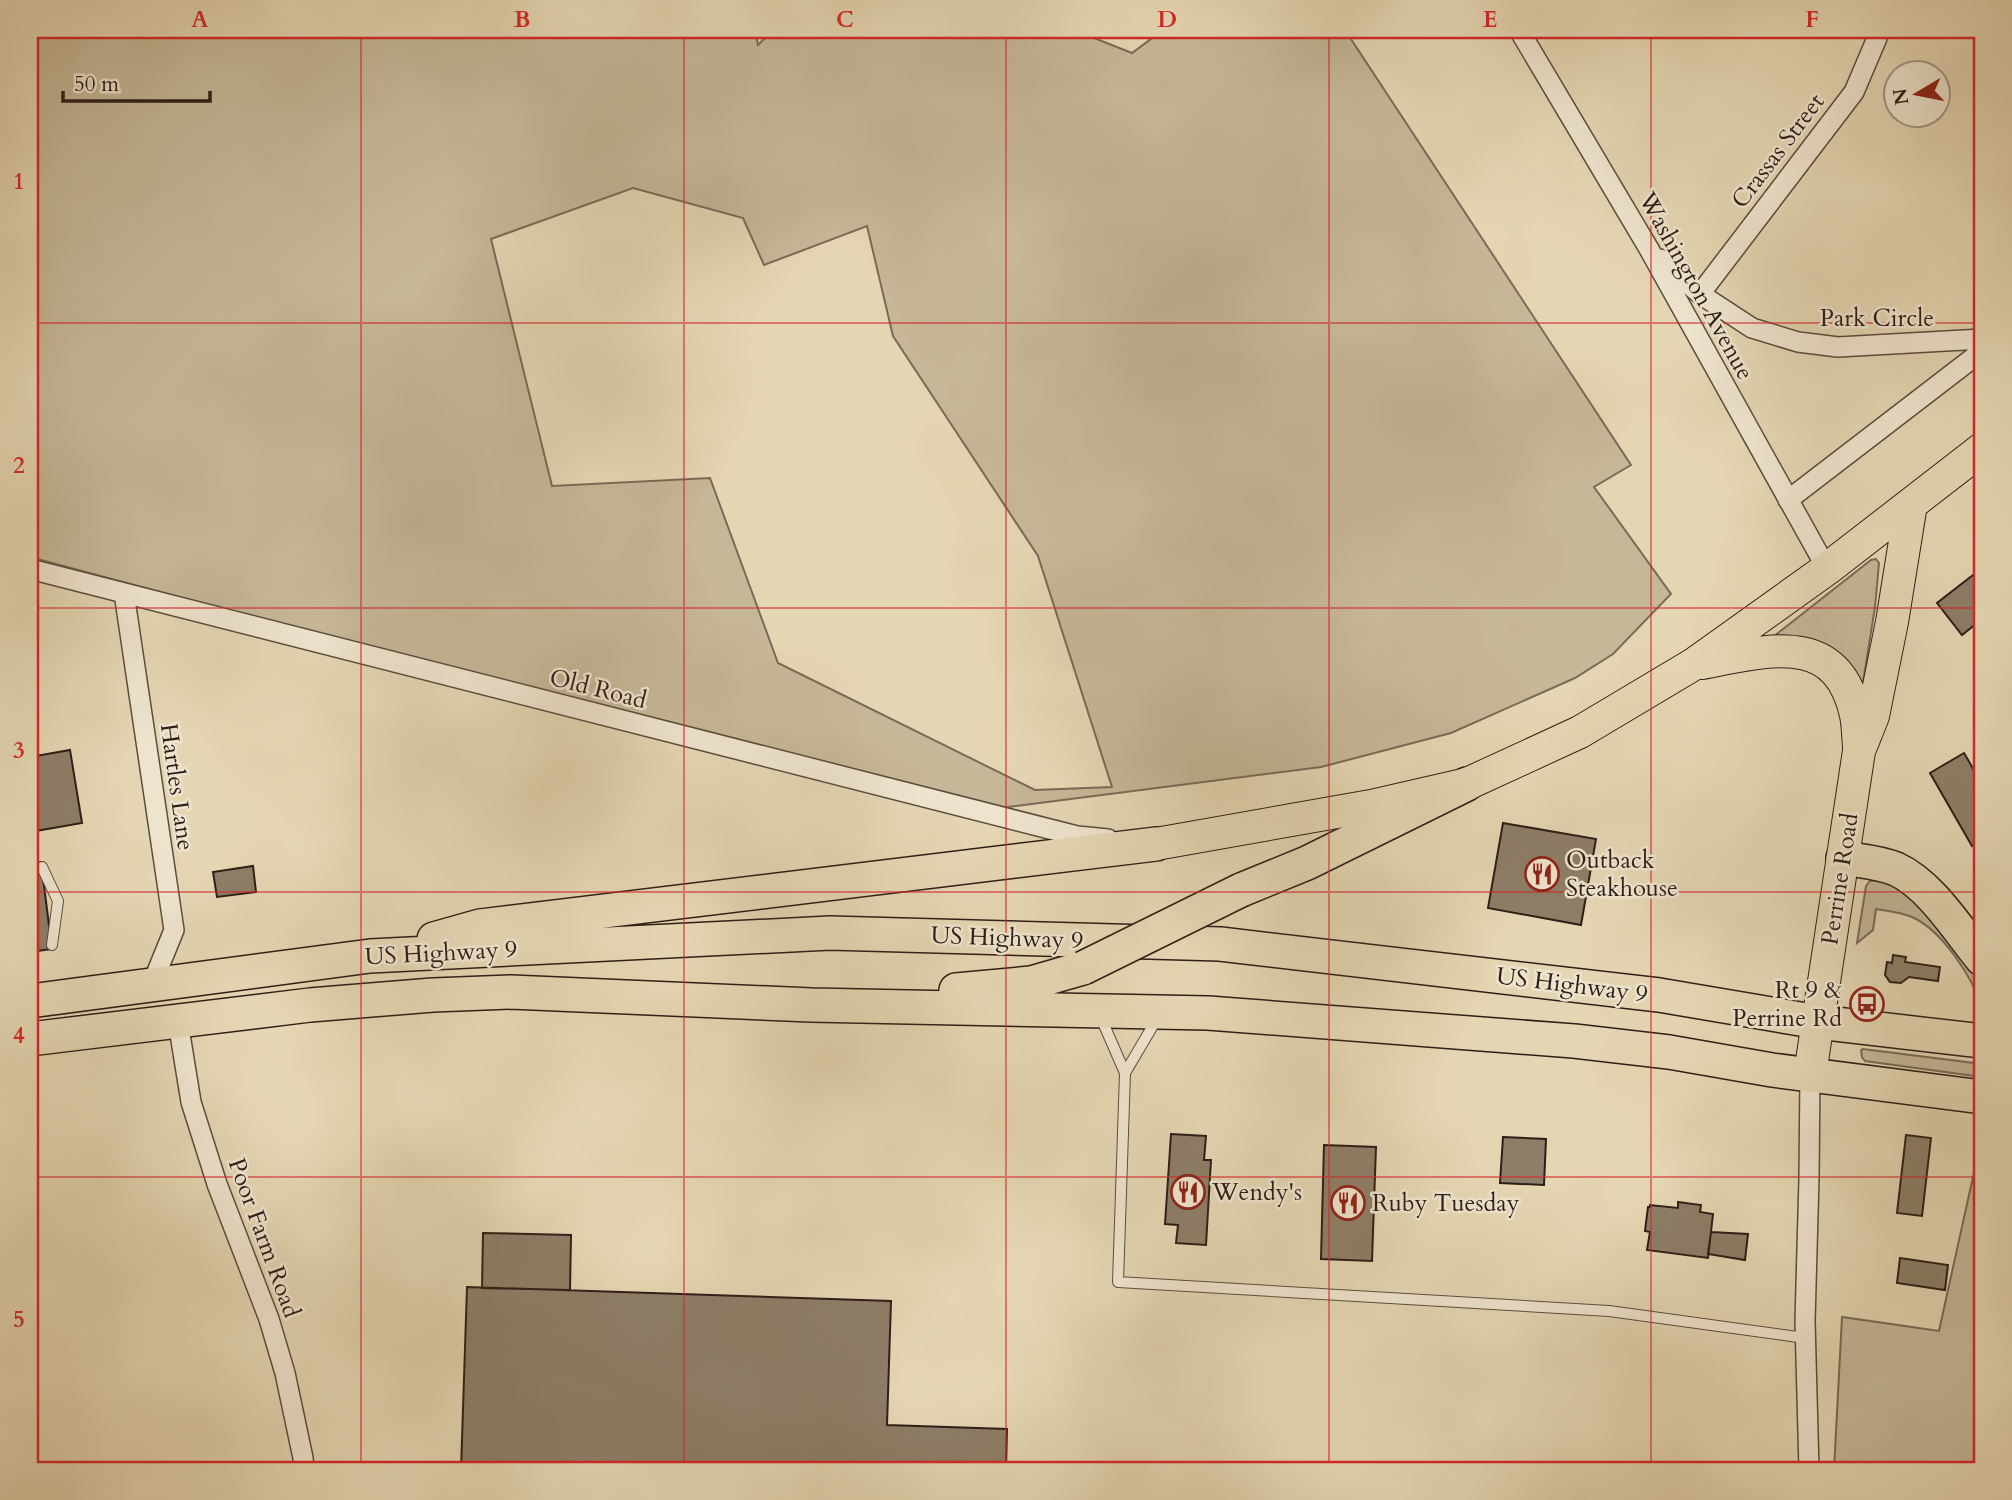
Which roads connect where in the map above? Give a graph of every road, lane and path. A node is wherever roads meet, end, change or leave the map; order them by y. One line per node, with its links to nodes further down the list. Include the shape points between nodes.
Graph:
1 (1519, 30): 3 (street, Washington Avenue)
2 (1878, 30): 4 (street, Crassas Street, via 1854,92)
3 (1649, 249): 4 (street, Park Circle); 8 (street, Washington Avenue)
4 (1700, 294): 5 (street, Park Circle, via 1752,328 1798,342 1838,347)
5 (1982, 339)
6 (1982, 351): 8 (street)
7 (1982, 449): 9 (main road)
8 (1788, 500): 11 (street, Washington Avenue)
9 (1911, 504): 11 (main road); 14 (main road, Perrine Road, via 1873,716)
10 (30, 569): 12 (street, Old Road)
11 (1827, 569): 13 (main road)
12 (124, 593): 16 (street, Old Road, via 1077,836); 26 (street, Hartles Lane, via 174,930)
13 (1694, 664): 14 (main road, via 1786,651 1812,655 1832,665 1845,683 1856,715); 15 (main road, via 1580,732)
14 (1859, 751): 17 (main road, Perrine Road)
15 (1467, 785): 16 (main road); 28 (highway, bridge, via 1083,968 1031,983)
16 (1156, 844): 24 (highway, via 480,926)
17 (1843, 858): 25 (highway, via 1881,864 1914,881); 32 (main road, Perrine Road)
18 (42, 867): 20 (lane)
19 (44, 883): 20 (lane)
20 (58, 901): 21 (lane); 22 (lane); 23 (lane)
21 (46, 902)
22 (49, 928)
23 (52, 946)
24 (370, 956): 26 (highway, US Highway 9); 32 (highway, US Highway 9, via 830,933 1220,944 1659,995)
25 (1982, 959)
26 (152, 984): 27 (highway, US Highway 9)
27 (30, 1001)
28 (811, 1005): 29 (highway, US Highway 9); 31 (highway, US Highway 9, via 511,992 310,1005)
29 (1098, 1011): 30 (highway, US Highway 9); 35 (lane)
30 (1161, 1012): 35 (lane); 36 (highway, US Highway 9, via 1574,1041)
31 (178, 1022): 33 (highway, US Highway 9); 39 (street, Poor Farm Road, via 191,1102 217,1184 270,1319)
32 (1818, 1022): 34 (highway, US Highway 9); 36 (main road, Perrine Road)
33 (30, 1039)
34 (1982, 1041)
35 (1125, 1073): 38 (lane, via 1118,1282 1609,1311)
36 (1810, 1074): 37 (highway, US Highway 9); 38 (street, Perrine Road)
37 (1982, 1097)
38 (1805, 1338): 40 (street, Perrine Road)
39 (304, 1470)
40 (1809, 1470)

